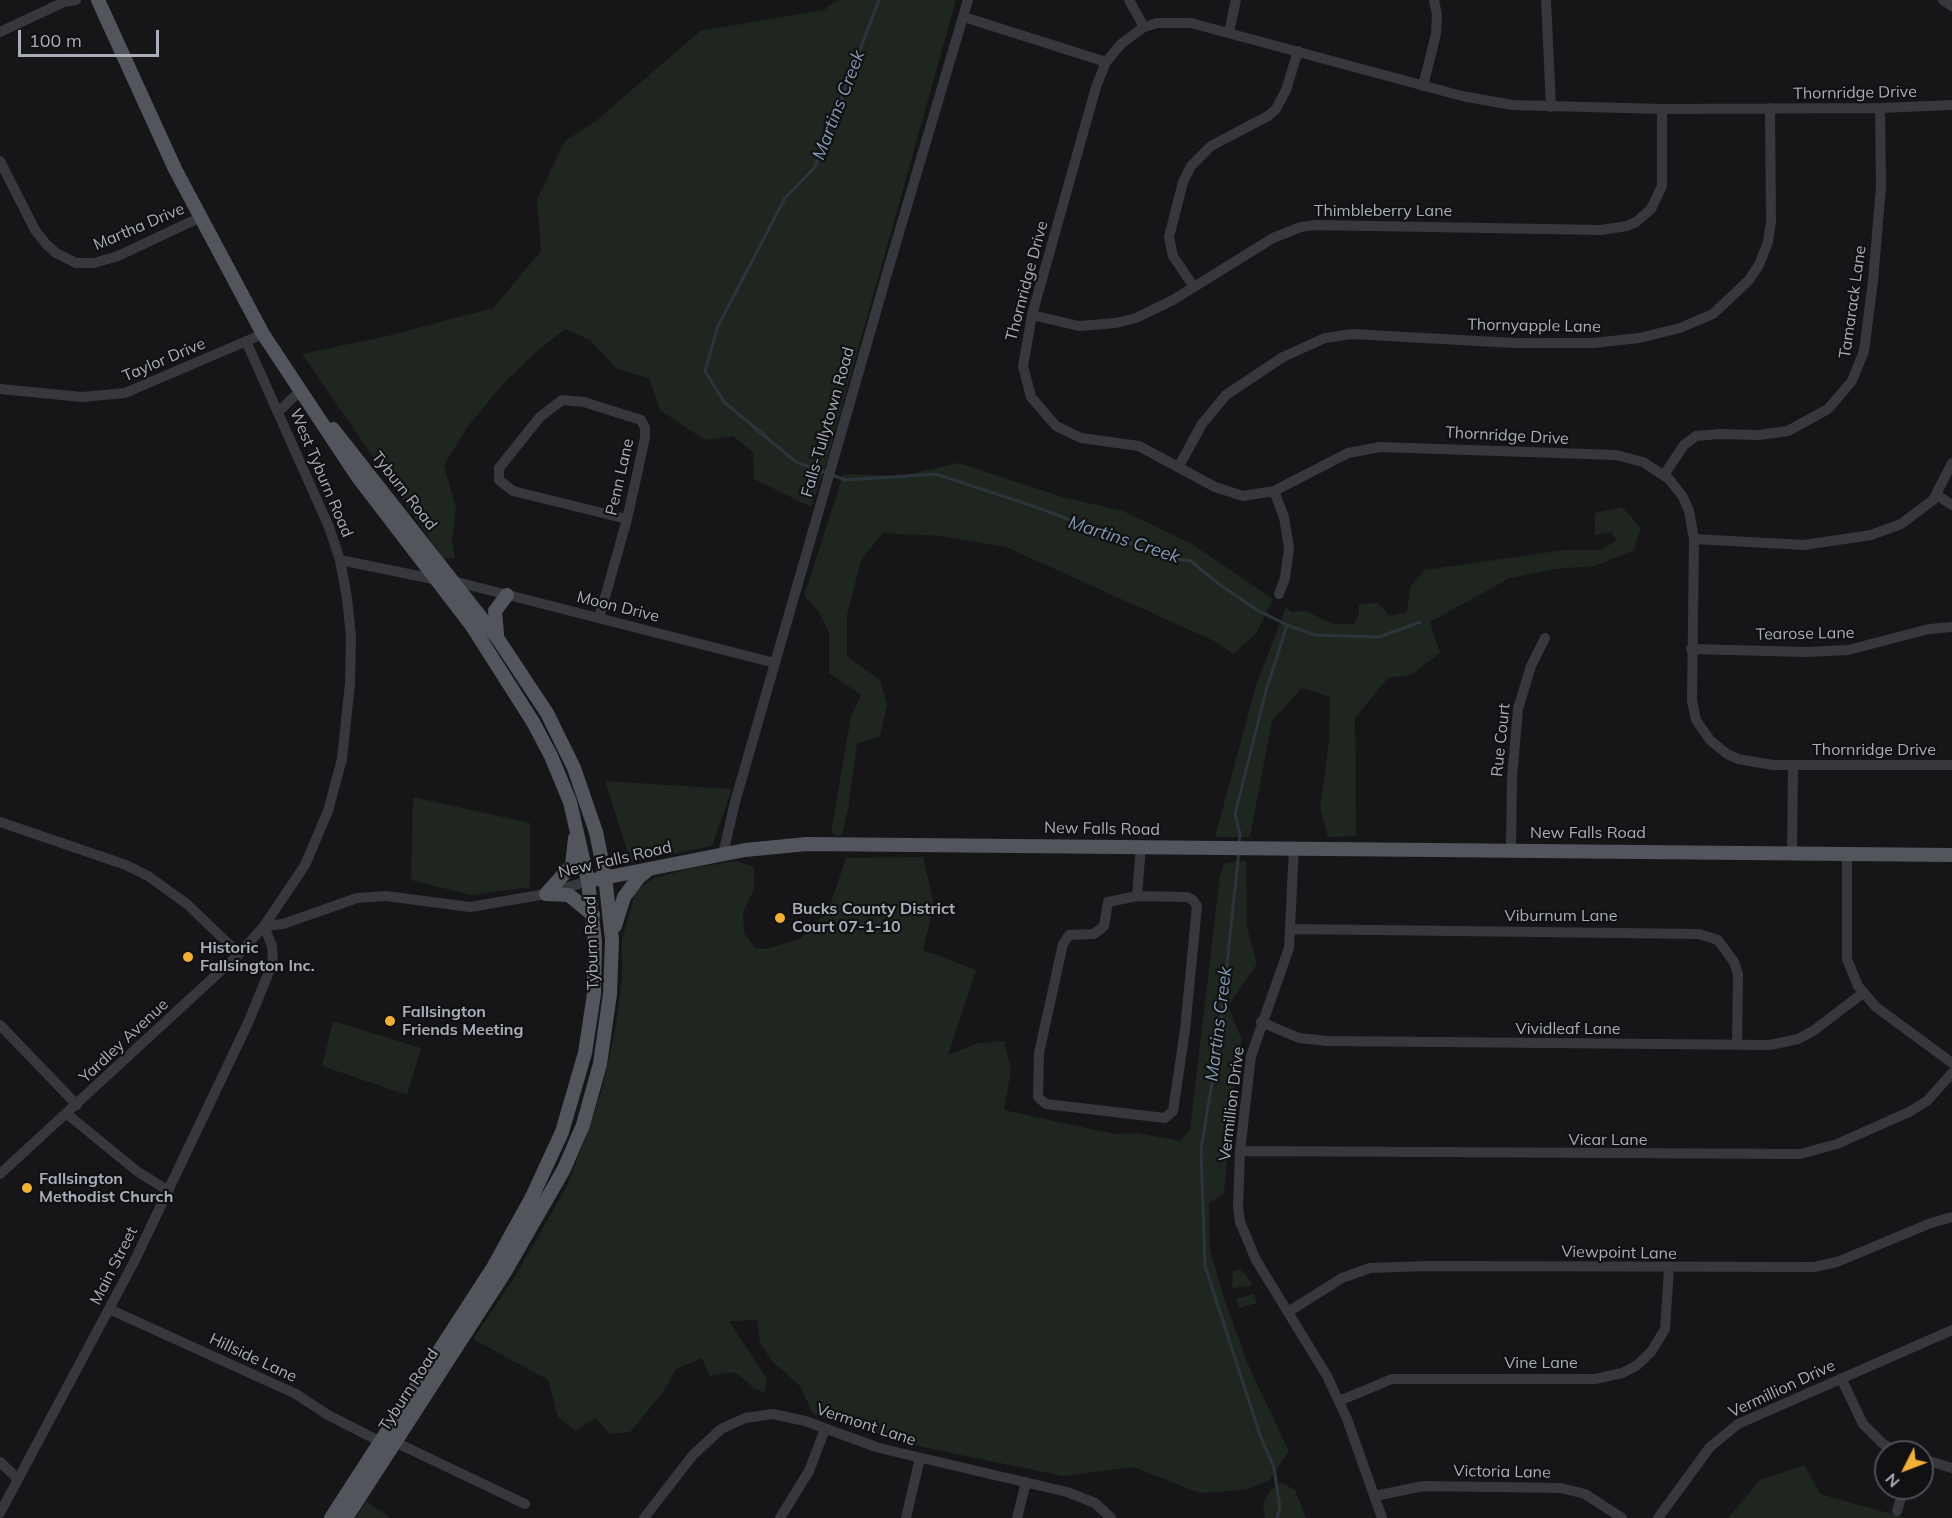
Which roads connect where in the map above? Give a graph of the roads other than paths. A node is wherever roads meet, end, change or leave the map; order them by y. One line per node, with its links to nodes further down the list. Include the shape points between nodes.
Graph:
1 (76, 0): 12 (street)
2 (98, 0): 23 (main road, Tyburn Road)
3 (969, 0): 10 (street, Falls-Tullytown Road)
4 (1129, 0): 11 (street)
5 (1236, 0): 13 (street)
6 (1434, 0): 16 (street, via 1436,34)
7 (1546, 0): 18 (street)
8 (1943, 0): 9 (street)
9 (1952, 6)
10 (964, 16): 15 (street); 49 (street, Falls-Tullytown Road)
11 (1144, 27): 13 (street, Thornridge Drive, via 1181,21); 15 (street, Thornridge Drive, via 1121,44)
12 (0, 32)
13 (1229, 32): 14 (street, Thornridge Drive)
14 (1298, 51): 16 (street, Thornridge Drive); 24 (street, via 1276,109 1210,146 1191,166 1183,182 1169,237 1173,256)
15 (1106, 62): 25 (street, Thornridge Drive)
16 (1423, 86): 18 (street, Thornridge Drive, via 1487,101)
17 (1952, 105): 20 (street, Thornridge Drive)
18 (1551, 107): 21 (street, Thornridge Drive)
19 (1770, 108): 20 (street, Thornridge Drive); 21 (street, Thornridge Drive); 32 (street, Thornyapple Lane, via 1768,242 1749,280 1713,314 1680,328 1639,338 1594,343 1352,334 1325,338 1283,357 1226,395 1202,424)
20 (1880, 108): 33 (street, Tamarack Lane, via 1877,240 1864,351 1852,381 1828,409 1788,431 1696,436 1684,445)
21 (1662, 109): 24 (street, Thimbleberry Lane, via 1659,195 1645,216 1627,226 1600,230 1315,225 1273,238)
22 (0, 161): 23 (street, Martha Drive, via 41,237 56,253 76,263 118,256)
23 (201, 217): 26 (main road, Tyburn Road)
24 (1194, 287): 25 (street, Thimbleberry Lane, via 1151,312 1116,323 1078,326)
25 (1032, 315): 32 (street, Thornridge Drive, via 1024,377 1031,397 1045,416 1081,438 1139,446)
26 (263, 334): 27 (street, Taylor Drive); 29 (main road, Tyburn Road)
27 (246, 341): 28 (street, Taylor Drive, via 125,393 82,397); 30 (street, West Tyburn Road)
28 (0, 389)
29 (300, 391): 30 (street); 40 (main road, Tyburn Road, via 357,476); 41 (main road, Tyburn Road, via 362,463)
30 (278, 412): 39 (street, West Tyburn Road)
31 (1952, 463): 35 (street)
32 (1179, 466): 34 (street, Thornridge Drive, via 1230,493 1250,496)
33 (1665, 475): 34 (street, Thornridge Drive, via 1643,462 1616,455 1397,446 1348,453); 38 (street, Thornridge Drive, via 1683,497)
34 (1274, 491): 42 (street, via 1284,517 1289,548)
35 (1937, 495): 36 (street); 38 (street, via 1901,524 1849,540 1804,545)
36 (1952, 505)
37 (627, 519): 37 (street, Penn Lane, via 513,491 500,480 499,468 554,404 567,400 621,412 641,420 645,428); 44 (street, Penn Lane)
38 (1694, 539): 48 (street, Thornridge Drive)
39 (340, 560): 40 (street); 67 (street, West Tyburn Road, via 350,614 351,674 340,769 328,811 305,865)
40 (438, 580): 52 (main road, Tyburn Road, via 484,643 533,722)
41 (453, 581): 43 (street, Moon Drive); 47 (main road, Tyburn Road)
42 (1279, 594)
43 (507, 595): 44 (street, Moon Drive); 47 (main road, via 493,619)
44 (599, 618): 49 (street, Moon Drive)
45 (1952, 627): 48 (street, Tearose Lane, via 1929,629 1848,650)
46 (1545, 638): 56 (street, Rue Court, via 1518,708)
47 (498, 639): 62 (main road, Tyburn Road, via 547,713 574,768 596,832)
48 (1691, 649): 50 (street, Thornridge Drive, via 1693,711 1710,740 1738,759)
49 (775, 663): 58 (street, Falls-Tullytown Road)
50 (1793, 765): 51 (street, Thornridge Drive); 57 (street)
51 (1952, 765)
52 (573, 813): 63 (main road, Tyburn Road); 64 (main road, via 572,865)
53 (0, 822): 70 (street, via 148,876 187,904)
54 (1141, 845): 55 (main road, New Falls Road); 58 (main road, New Falls Road, via 807,844); 65 (street)
55 (1294, 847): 56 (main road, New Falls Road); 68 (street, Vermillion Drive)
56 (1511, 849): 57 (main road, New Falls Road)
57 (1792, 853): 59 (main road, New Falls Road)
58 (723, 854): 61 (main road, New Falls Road)
59 (1847, 854): 60 (main road, New Falls Road); 71 (street, via 1847,959)
60 (1952, 855)
61 (651, 868): 62 (main road, New Falls Road); 69 (main road, via 624,897)
62 (605, 876): 63 (main road, New Falls Road); 69 (main road, Tyburn Road)
63 (588, 881): 64 (street, New Falls Road); 66 (main road, Tyburn Road)
64 (546, 894): 66 (main road, via 569,895); 67 (street, New Falls Road, via 470,907 386,896 357,898)
65 (1137, 896): 65 (street, via 1108,902 1104,926 1094,934 1069,935 1063,944 1039,1053 1038,1097 1046,1104 1165,1118 1173,1111 1197,906 1187,897)
66 (593, 915): 91 (main road, Tyburn Road, via 595,960 590,1026 579,1082 562,1132 506,1247)
67 (264, 927): 70 (street, Yardley Avenue); 81 (street, Main Street, via 273,946 273,962)
68 (1292, 930): 72 (street, Vermillion Drive, via 1284,967); 74 (street, Viburnum Lane, via 1699,934 1718,940 1734,962 1738,974)
69 (612, 940): 92 (main road, Tyburn Road, via 610,994 600,1064 574,1147 530,1233)
70 (239, 954): 77 (street, Yardley Avenue)
71 (1863, 993): 74 (street, Vividleaf Lane, via 1798,1039 1770,1045); 75 (street)
72 (1261, 1022): 74 (street, Vividleaf Lane, via 1299,1038 1327,1041); 79 (street, Vermillion Drive, via 1248,1067)
73 (0, 1025): 77 (street)
74 (1737, 1045)
75 (1952, 1063)
76 (1952, 1073): 79 (street, Vicar Lane, via 1927,1101 1909,1113 1800,1154)
77 (77, 1105): 78 (street, Yardley Avenue)
78 (67, 1114): 80 (street, Yardley Avenue); 81 (street, via 138,1172)
79 (1239, 1152): 85 (street, Vermillion Drive, via 1240,1222 1256,1260)
80 (0, 1174)
81 (169, 1191): 84 (street, Main Street)
82 (1952, 1217): 83 (street, Viewpoint Lane, via 1814,1268)
83 (1669, 1269): 85 (street, Viewpoint Lane, via 1384,1266 1342,1278); 88 (street, Vine Lane, via 1665,1329 1651,1352 1622,1373 1595,1379 1401,1378)
84 (109, 1309): 91 (street, Hillside Lane, via 296,1394); 97 (street, Main Street)
85 (1288, 1312): 88 (street, Vermillion Drive)
86 (1952, 1330): 87 (street, Vermillion Drive)
87 (1841, 1378): 90 (street, via 1863,1424); 113 (street, Vermillion Drive, via 1727,1431 1710,1447)
88 (1339, 1401): 99 (street, Vermillion Drive)
89 (825, 1429): 93 (street, Vermont Lane); 106 (street, Vermont Lane, via 781,1414 733,1422 693,1455); 107 (street, via 809,1471)
90 (1879, 1440)
91 (381, 1442): 104 (main road, Tyburn Road)
92 (395, 1442): 101 (street); 105 (main road, Tyburn Road)
93 (920, 1458): 98 (street, Vermont Lane); 108 (street)
94 (0, 1462): 97 (street)
95 (1934, 1463): 96 (street)
96 (1952, 1468)
97 (18, 1479): 103 (street, Main Street)
98 (1026, 1482): 109 (street); 110 (street, Vermont Lane, via 1081,1497 1095,1503)
99 (1375, 1496): 111 (street, Vermillion Drive); 112 (street, Victoria Lane, via 1423,1486 1561,1488 1585,1494)
100 (1900, 1500): 102 (street)
101 (525, 1504)
102 (1897, 1511)
103 (0, 1514)
104 (331, 1518)
105 (346, 1518)
106 (644, 1518)
107 (780, 1518)
108 (906, 1518)
109 (1017, 1518)
110 (1111, 1518)
111 (1382, 1518)
112 (1622, 1518)
113 (1658, 1518)

